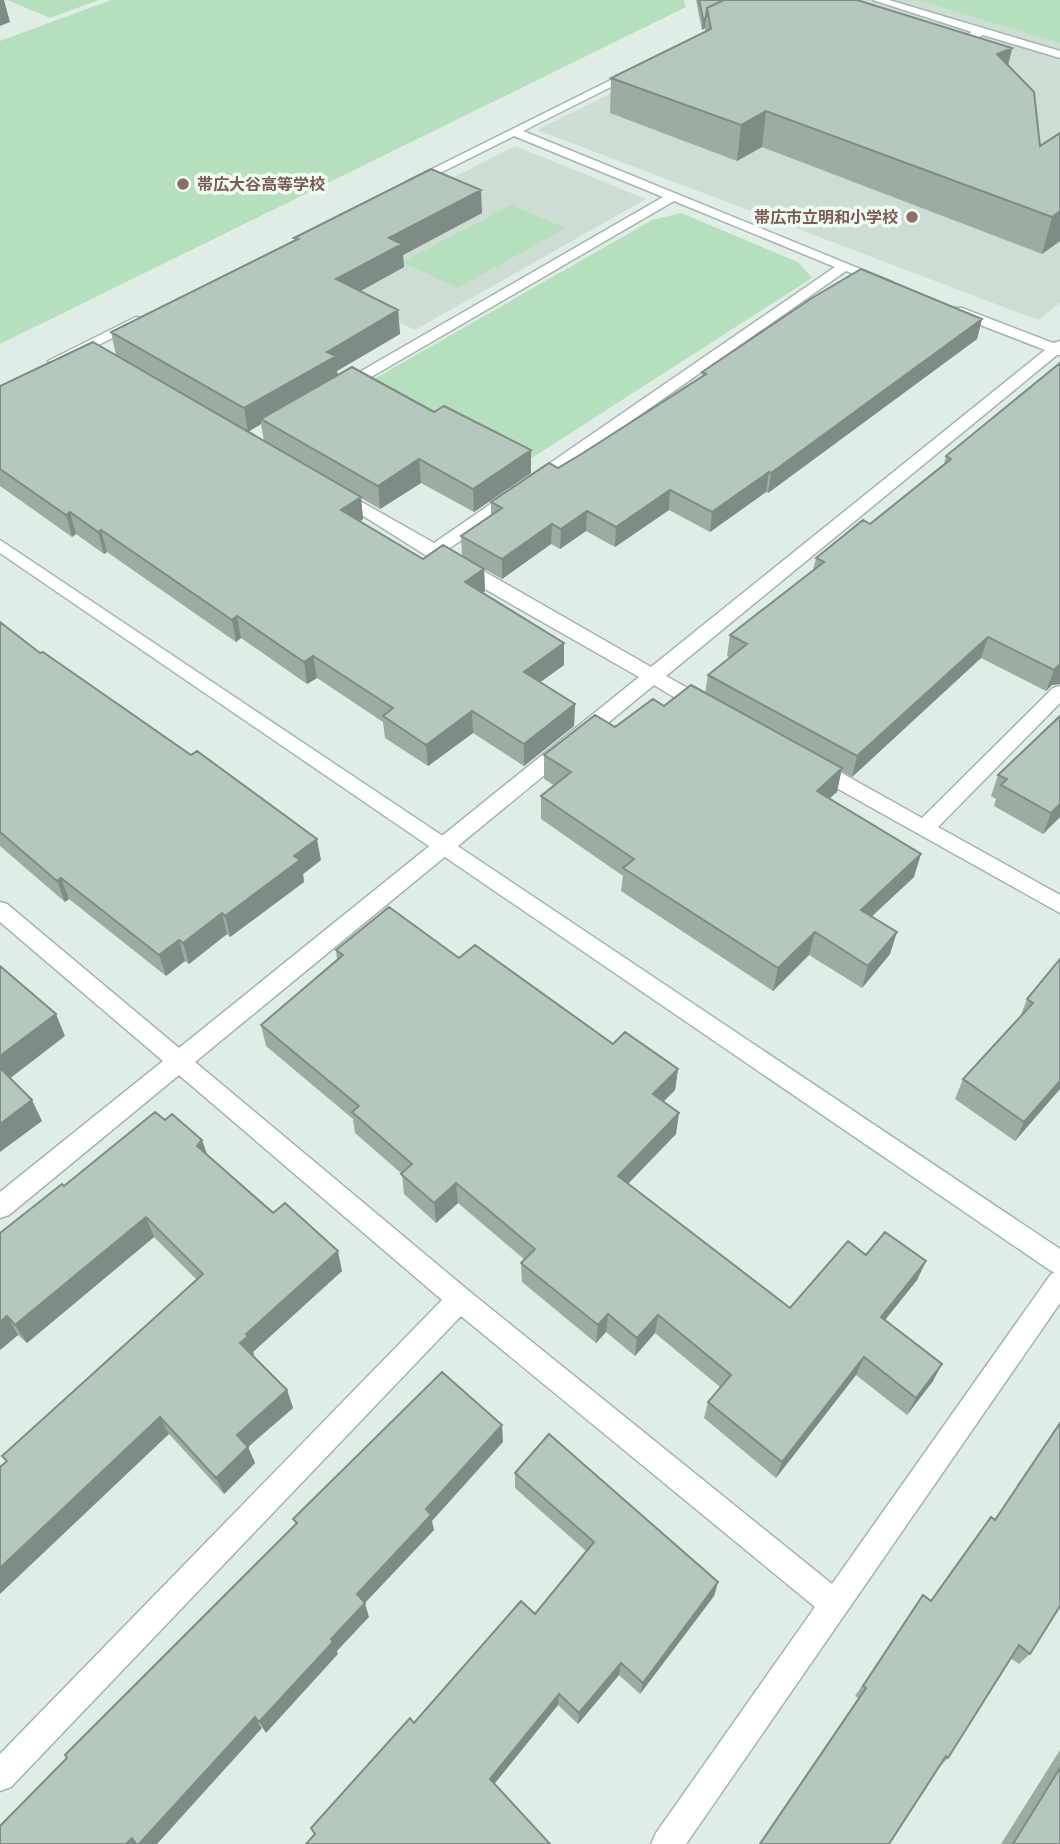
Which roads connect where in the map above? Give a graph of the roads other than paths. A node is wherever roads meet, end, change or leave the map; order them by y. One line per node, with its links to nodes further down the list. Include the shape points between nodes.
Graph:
1 (878, 0): 2 (street)
2 (982, 32): 3 (street, via 952,47); 4 (street)
3 (940, 43)
4 (1060, 55)
5 (648, 64): 6 (street)
6 (514, 132): 7 (street); 8 (street)
7 (403, 187)
8 (672, 197): 9 (street); 17 (street)
9 (845, 266): 10 (street); 20 (street)
10 (894, 286)
11 (944, 305): 14 (street)
12 (146, 316): 13 (street)
13 (84, 346): 15 (street); 16 (street)
14 (1058, 349): 21 (street)
15 (108, 360)
16 (48, 364)
17 (333, 393)
18 (318, 483): 20 (street)
19 (0, 545): 26 (street)
20 (433, 552): 21 (street)
21 (651, 677): 23 (street); 26 (street)
22 (1060, 692): 25 (street)
23 (723, 717)
24 (794, 756): 25 (street)
25 (925, 828): 27 (street)
26 (442, 847): 29 (street); 31 (street)
27 (1060, 905)
28 (0, 910): 29 (street)
29 (180, 1060): 30 (street); 33 (street)
30 (0, 1207)
31 (1060, 1263)
32 (1060, 1282): 34 (street)
33 (460, 1299): 34 (street); 35 (street)
34 (835, 1605): 36 (street)
35 (0, 1776)
36 (667, 1844)

